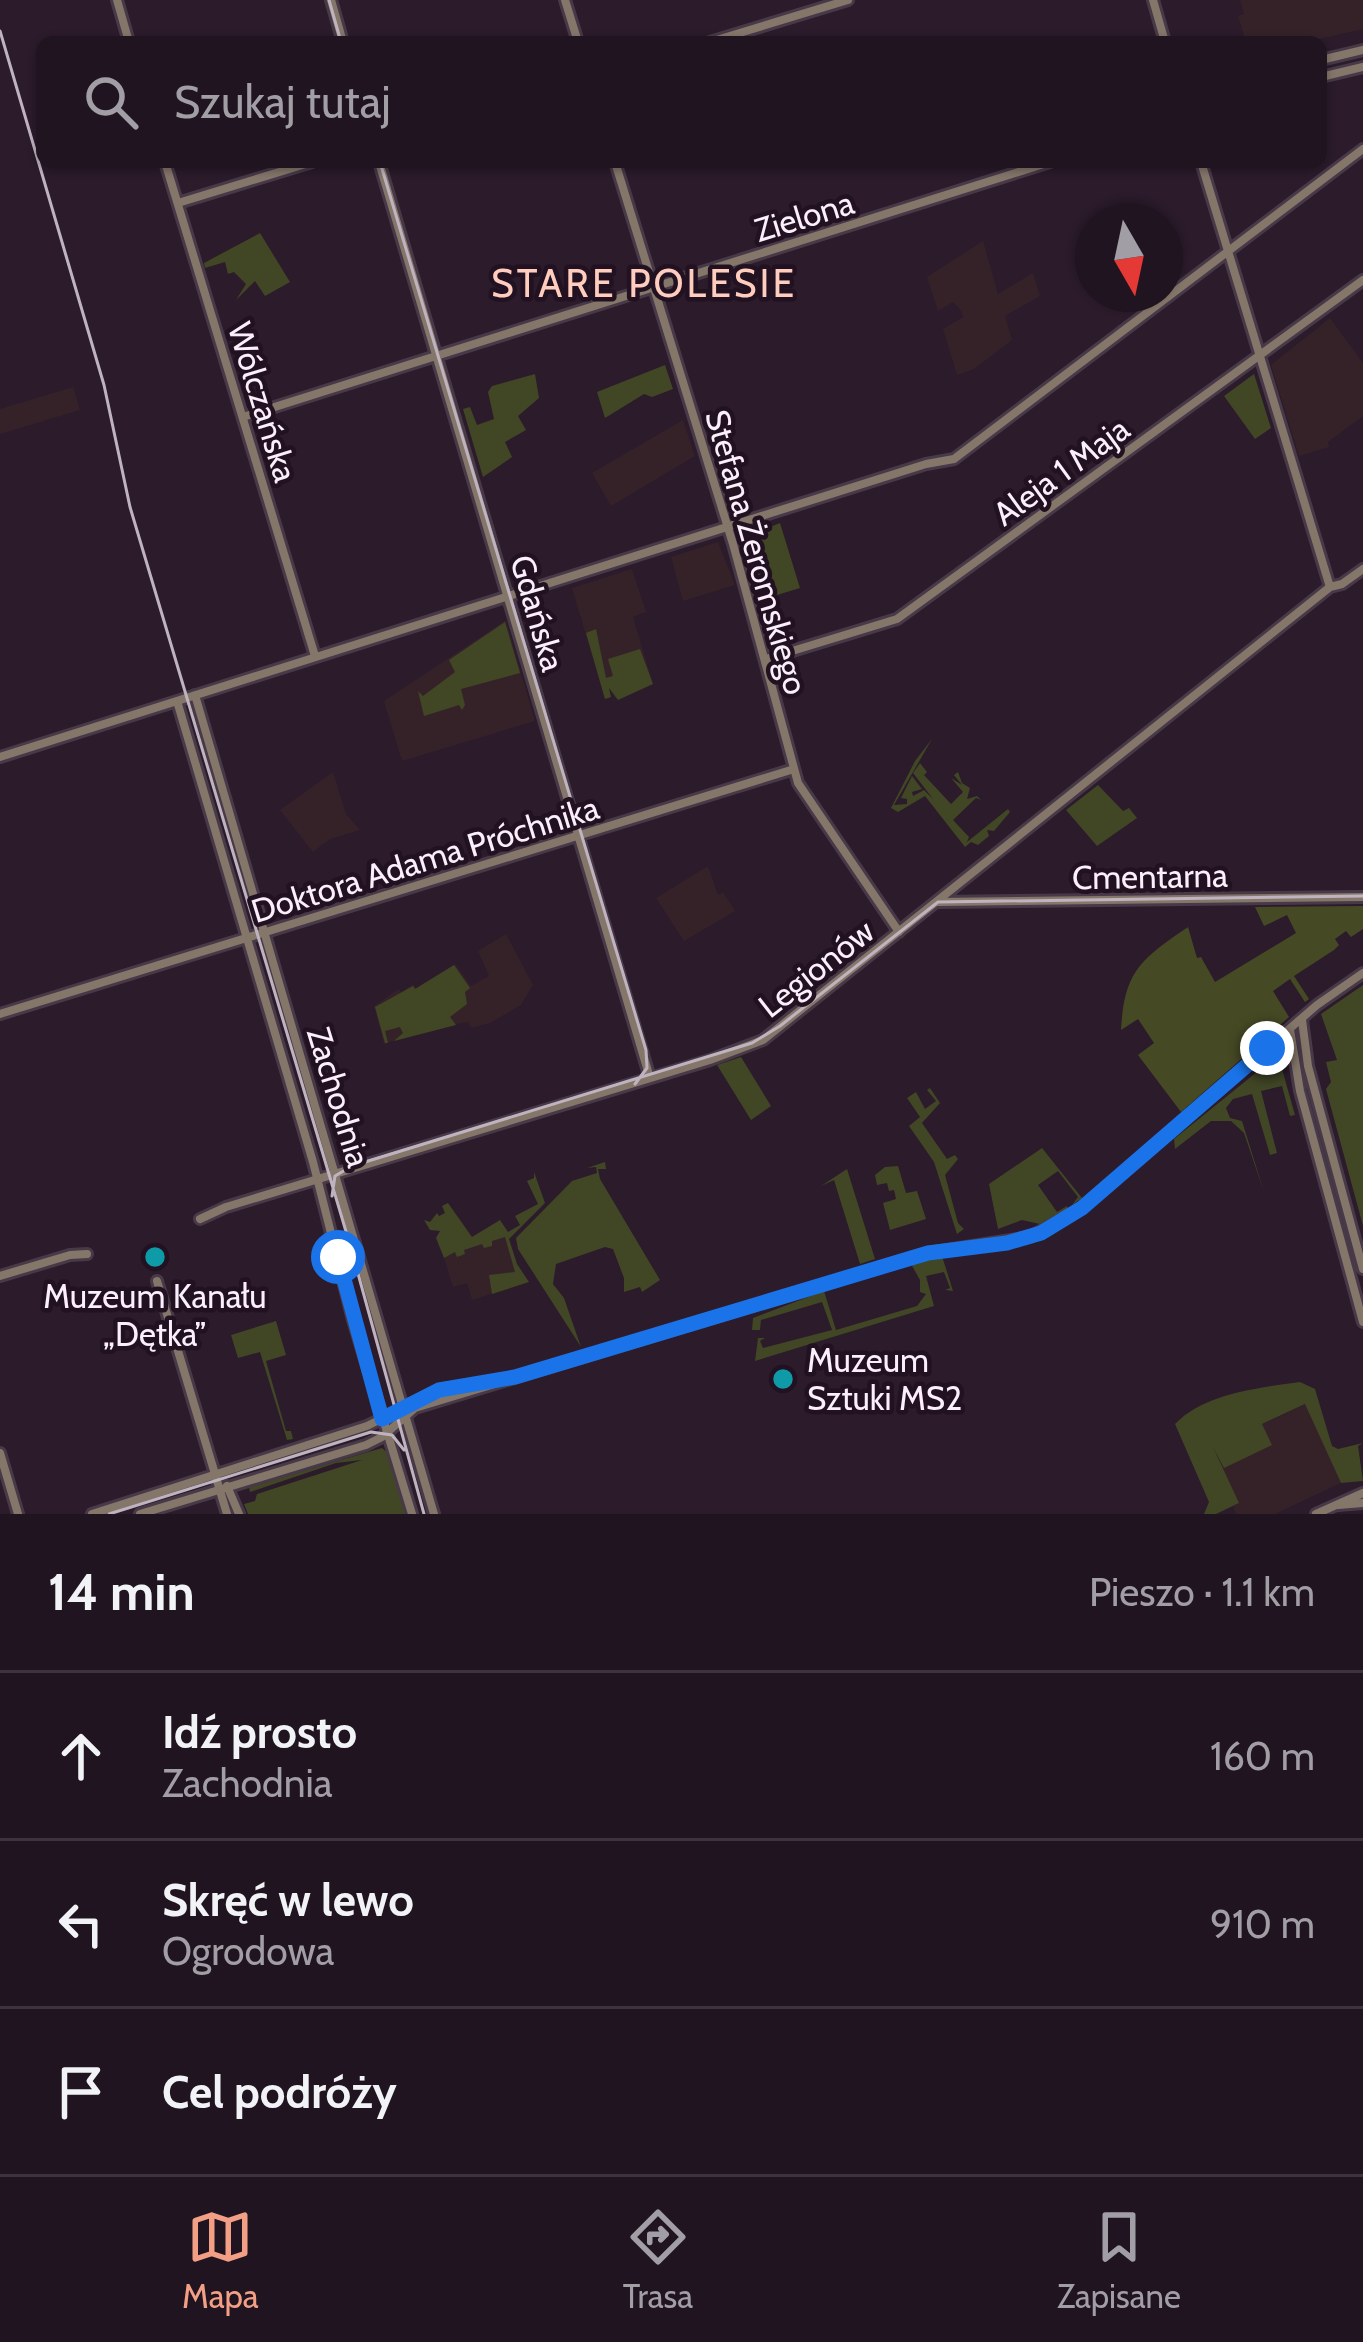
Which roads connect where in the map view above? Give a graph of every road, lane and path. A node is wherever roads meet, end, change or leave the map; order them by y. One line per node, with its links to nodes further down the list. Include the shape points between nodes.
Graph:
1 (117, 0): 6 (street)
2 (331, 0): 7 (street)
3 (565, 0): 8 (street)
4 (848, 0): 9 (street)
5 (1153, 0): 10 (street)
6 (127, 36)
7 (341, 36)
8 (576, 36)
9 (730, 36)
10 (1164, 36)
11 (1363, 50): 12 (street)
12 (1327, 59)
13 (1363, 67): 14 (street)
14 (1327, 76)
15 (1363, 149): 23 (street)
16 (167, 168): 22 (street, Wólczańska)
17 (292, 168): 22 (street)
18 (381, 168): 26 (street, Gdańska)
19 (617, 168): 25 (street, Stefana Żeromskiego)
20 (1027, 168): 25 (street, Zielona)
21 (1203, 168): 23 (street)
22 (178, 203): 28 (street, Wólczańska)
23 (1226, 251): 27 (street); 29 (street, via 958,457)
24 (1363, 280): 27 (street, Aleja 1 Maja)
25 (653, 288): 26 (street, Zielona); 30 (street, Stefana Żeromskiego)
26 (436, 356): 28 (street, Zielona); 34 (street, Gdańska)
27 (1258, 356): 33 (street); 36 (street, Aleja 1 Maja, via 897,619)
28 (243, 417): 35 (street, Wólczańska)
29 (749, 520): 30 (street); 31 (street)
30 (728, 526): 31 (street, Stefana Żeromskiego); 34 (street)
31 (733, 544): 36 (street, Stefana Żeromskiego)
32 (1363, 569): 33 (street, Legionów)
33 (1330, 587): 43 (street, Legionów)
34 (508, 596): 35 (street); 41 (street, Gdańska)
35 (314, 656): 37 (street)
36 (766, 659): 40 (street, Stefana Żeromskiego)
37 (194, 695): 38 (street); 45 (street, Zachodnia)
38 (177, 700): 39 (street); 46 (street, Zachodnia)
39 (0, 757)
40 (794, 770): 41 (street, Doktora Adama Próchnika); 44 (street, Stefana Żeromskiego)
41 (579, 837): 45 (street, Doktora Adama Próchnika); 53 (street, Gdańska)
42 (1363, 897): 43 (street, Cmentarna)
43 (938, 901): 44 (street, Legionów)
44 (899, 932): 53 (street, Legionów, via 763,1040)
45 (265, 934): 46 (street, Doktora Adama Próchnika); 54 (street, Zachodnia)
46 (248, 939): 48 (street, Doktora Adama Próchnika); 55 (street, Zachodnia)
47 (1363, 973): 49 (street)
48 (0, 1014)
49 (1302, 1018): 50 (street); 58 (street)
50 (1290, 1028): 51 (street); 52 (street)
51 (1267, 1048): 52 (street); 62 (street, via 1082,1208 1041,1233 928,1253)
52 (1292, 1054): 61 (street)
53 (650, 1078): 54 (street, Legionów)
54 (336, 1173): 55 (street, Legionów); 62 (street, Zachodnia)
55 (316, 1179): 56 (street, Legionów); 63 (street, Zachodnia)
56 (200, 1219)
57 (87, 1254): 59 (street)
58 (1363, 1269)
59 (0, 1276)
60 (157, 1281): 66 (street)
61 (1363, 1322)
62 (403, 1411): 63 (street); 64 (street); 77 (street, Zachodnia)
63 (382, 1419): 64 (street, Zachodnia); 66 (street)
64 (386, 1433): 67 (street); 76 (street, Zachodnia)
65 (0, 1454): 71 (street)
66 (214, 1472): 67 (street); 72 (street)
67 (224, 1488): 73 (street); 74 (street); 75 (street)
68 (1363, 1493): 70 (street)
69 (1363, 1503): 70 (street)
70 (1337, 1505): 78 (street)
71 (18, 1514)
72 (92, 1514)
73 (140, 1514)
74 (227, 1514)
75 (239, 1514)
76 (412, 1514)
77 (434, 1514)
78 (1316, 1514)

